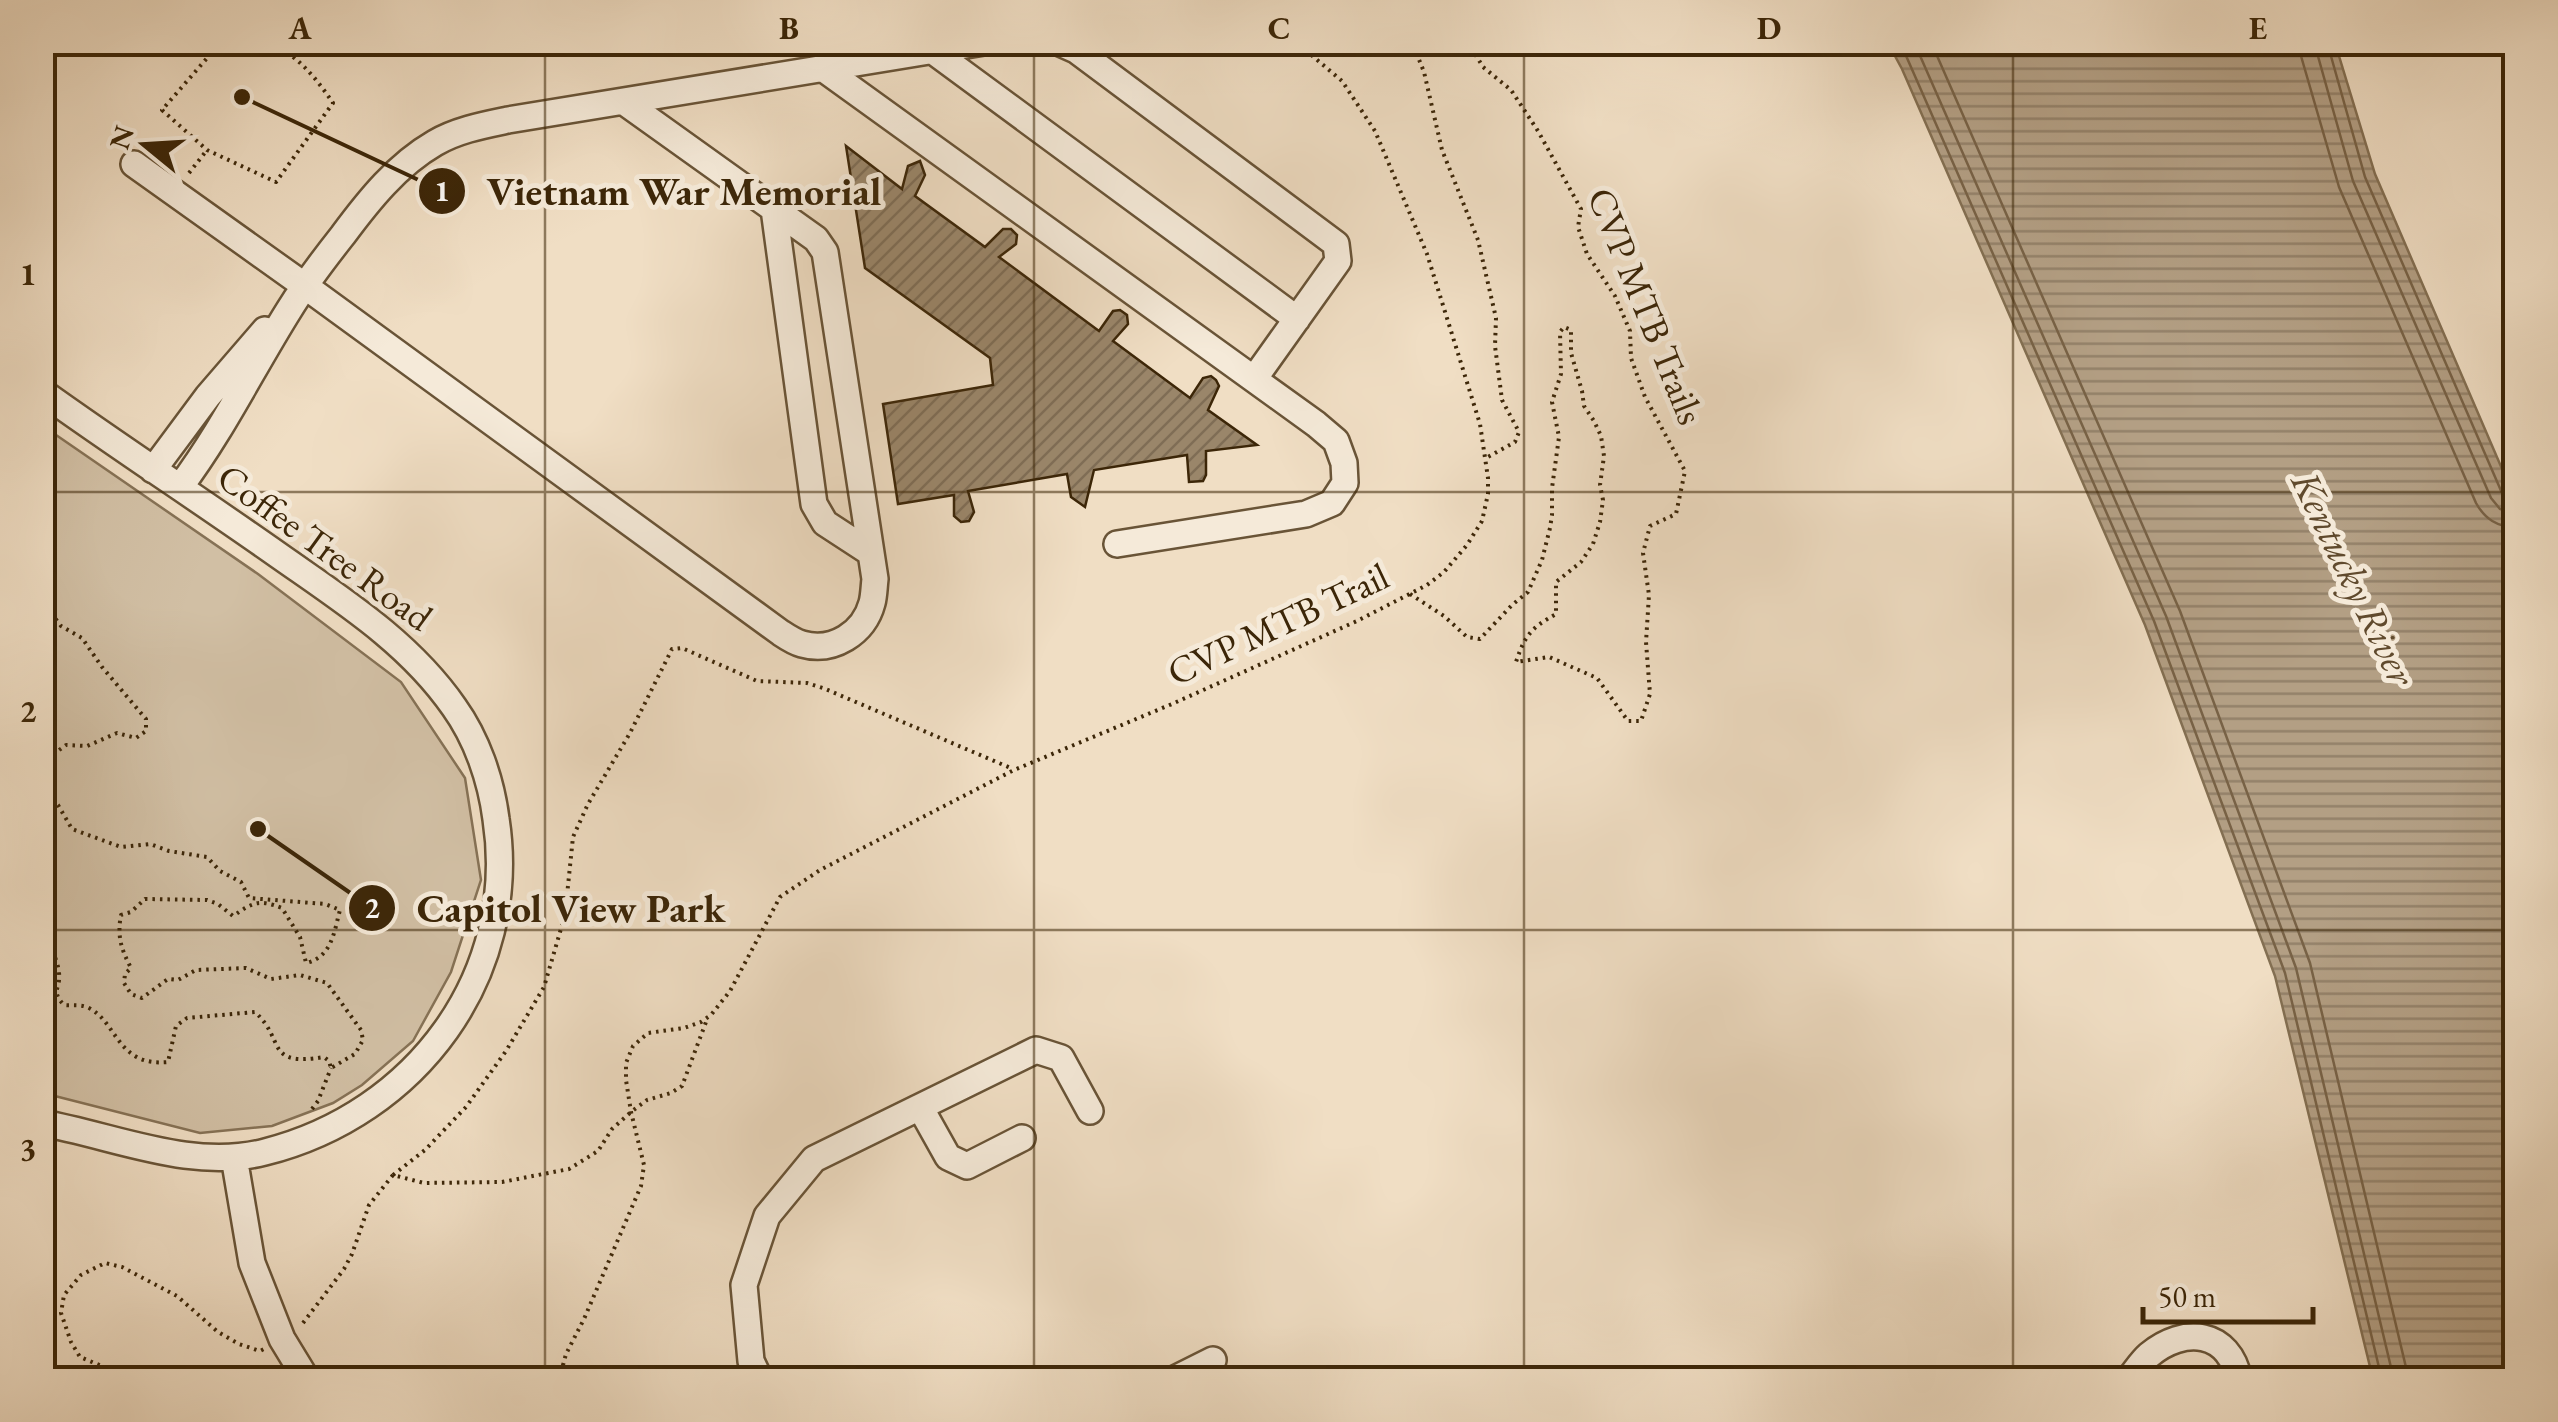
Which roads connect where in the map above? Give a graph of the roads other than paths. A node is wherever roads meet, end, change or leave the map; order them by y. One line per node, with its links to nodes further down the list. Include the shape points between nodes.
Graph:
1 (984, 42): 3 (street)
2 (1058, 42): 9 (street, via 1336,244 1338,261)
3 (932, 51): 4 (street); 9 (street)
4 (824, 68): 5 (street); 10 (street)
5 (623, 100): 7 (street); 8 (street, via 508,120 438,141 382,186)
6 (134, 164): 8 (street)
7 (774, 209): 15 (street, via 825,252); 15 (street, via 814,504 825,523)
8 (305, 286): 12 (street, via 227,372); 13 (street); 15 (street, via 800,644 840,643 860,628 872,605)
9 (1297, 319): 10 (street)
10 (1254, 379): 14 (street, via 1336,441 1345,483 1332,503 1306,514)
11 (42, 392): 12 (street, Coffee Tree Road)
12 (153, 470): 13 (street, Coffee Tree Road)
13 (180, 487): 20 (street, Coffee Tree Road, via 378,627 435,681 479,753 500,848 495,921 482,964 463,1006 426,1056 359,1112 317,1133)
14 (1117, 544)
15 (871, 553)
16 (920, 1107): 17 (street, via 1036,1050 1061,1058); 19 (street, via 948,1157 967,1166); 23 (street, via 814,1159 766,1216 744,1285)
17 (1090, 1111)
18 (42, 1124): 20 (street, Coffee Tree Road, via 171,1152)
19 (1022, 1138)
20 (234, 1157): 22 (street, via 252,1263 282,1340)
21 (1213, 1360): 24 (street)
22 (307, 1380)
23 (760, 1380)
24 (1173, 1380)
25 (2128, 1380): 26 (street, via 2148,1356 2180,1336 2213,1340 2235,1360)
26 (2238, 1380)

